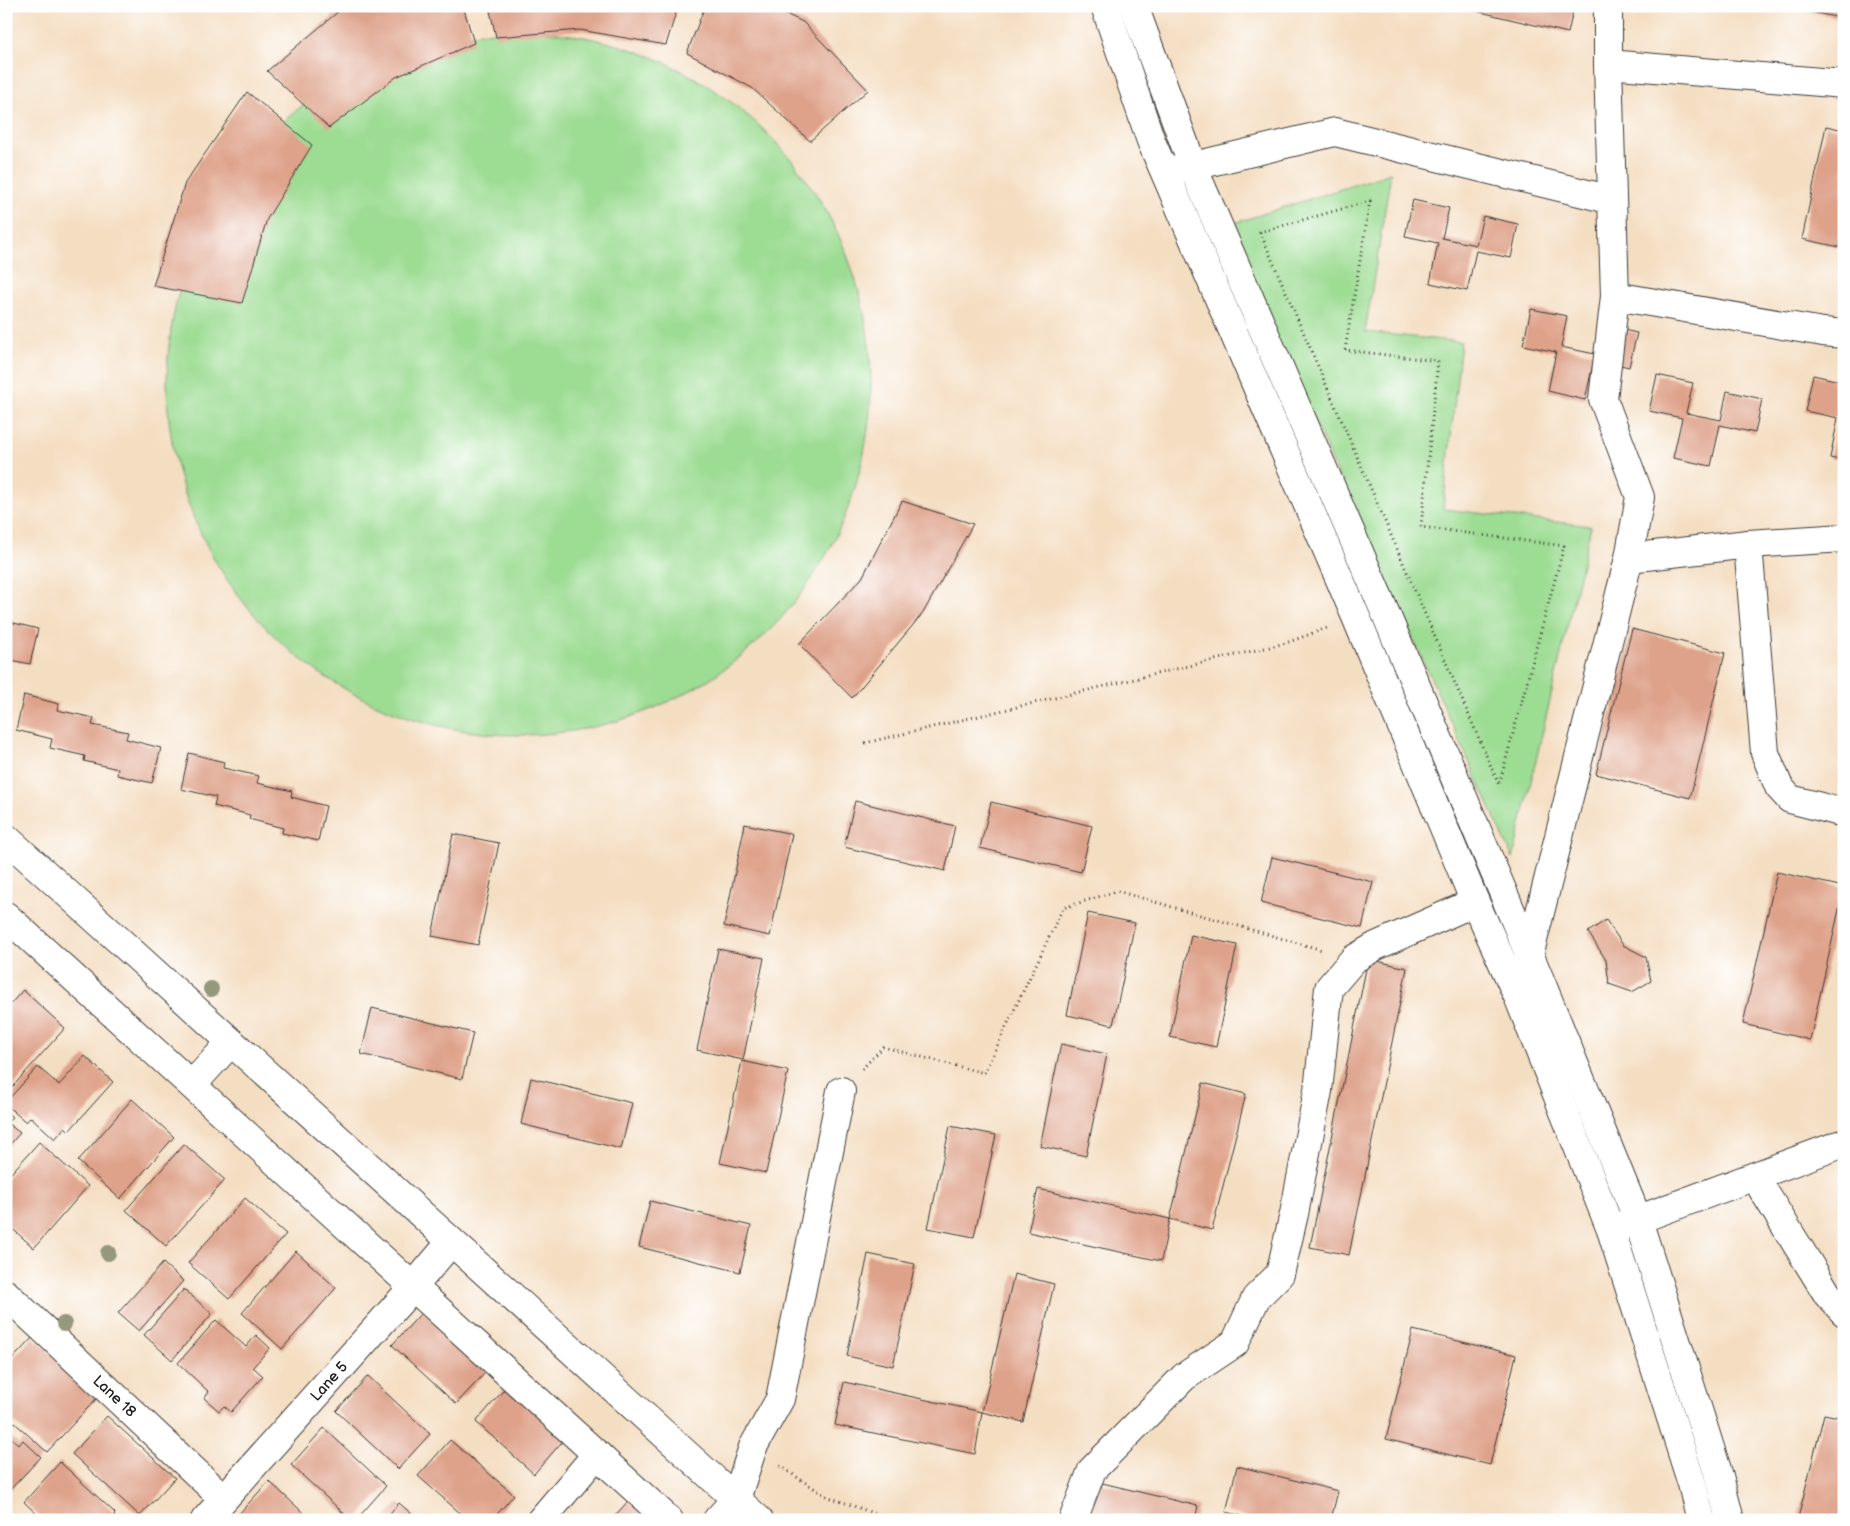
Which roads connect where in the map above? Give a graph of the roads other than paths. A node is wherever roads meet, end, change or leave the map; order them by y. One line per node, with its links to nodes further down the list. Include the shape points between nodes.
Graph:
1 (1105, 6): 7 (street)
2 (1134, 6): 6 (street)
3 (1608, 6): 4 (street)
4 (1608, 64): 5 (street); 8 (street)
5 (1844, 84)
6 (1193, 166): 7 (street); 8 (street, via 1334,132); 14 (street)
7 (1165, 174): 15 (street)
8 (1612, 200): 9 (street)
9 (1615, 296): 10 (street); 13 (street, via 1603,400 1640,498)
10 (1844, 334)
11 (1844, 538): 12 (street)
12 (1748, 544): 13 (street); 16 (street, via 1765,753 1779,787 1790,799)
13 (1629, 558): 22 (street)
14 (1382, 605): 15 (street); 17 (street)
15 (1356, 617): 18 (street)
16 (1844, 813)
17 (1474, 825): 18 (street); 22 (street)
18 (1448, 837): 20 (street)
19 (6, 838): 24 (street)
20 (1475, 902): 23 (street); 43 (street, via 1376,946 1354,959 1329,988 1318,1091 1280,1274 1256,1298 1235,1343 1184,1377 1092,1470)
21 (6, 916): 25 (street)
22 (1530, 955): 23 (street); 29 (street)
23 (1518, 999): 30 (street)
24 (231, 1042): 25 (street); 31 (street)
25 (192, 1085): 32 (street)
26 (841, 1091): 37 (street, via 780,1399 753,1447)
27 (1844, 1142): 28 (street)
28 (1755, 1176): 29 (street); 34 (street, via 1828,1295)
29 (1638, 1220): 30 (street); 45 (street)
30 (1612, 1230): 44 (street)
31 (452, 1242): 32 (street, Lane 5); 37 (street)
32 (413, 1287): 35 (street); 36 (street, Lane 5)
33 (8, 1300): 36 (street, Lane 18)
34 (1844, 1312)
35 (598, 1454): 39 (street); 40 (street)
36 (224, 1498): 38 (street, Lane 5)
37 (736, 1499): 41 (street); 42 (street)
38 (205, 1520)
39 (541, 1520)
40 (669, 1520)
41 (717, 1520)
42 (759, 1520)
43 (1073, 1520)
44 (1701, 1520)
45 (1730, 1520)

